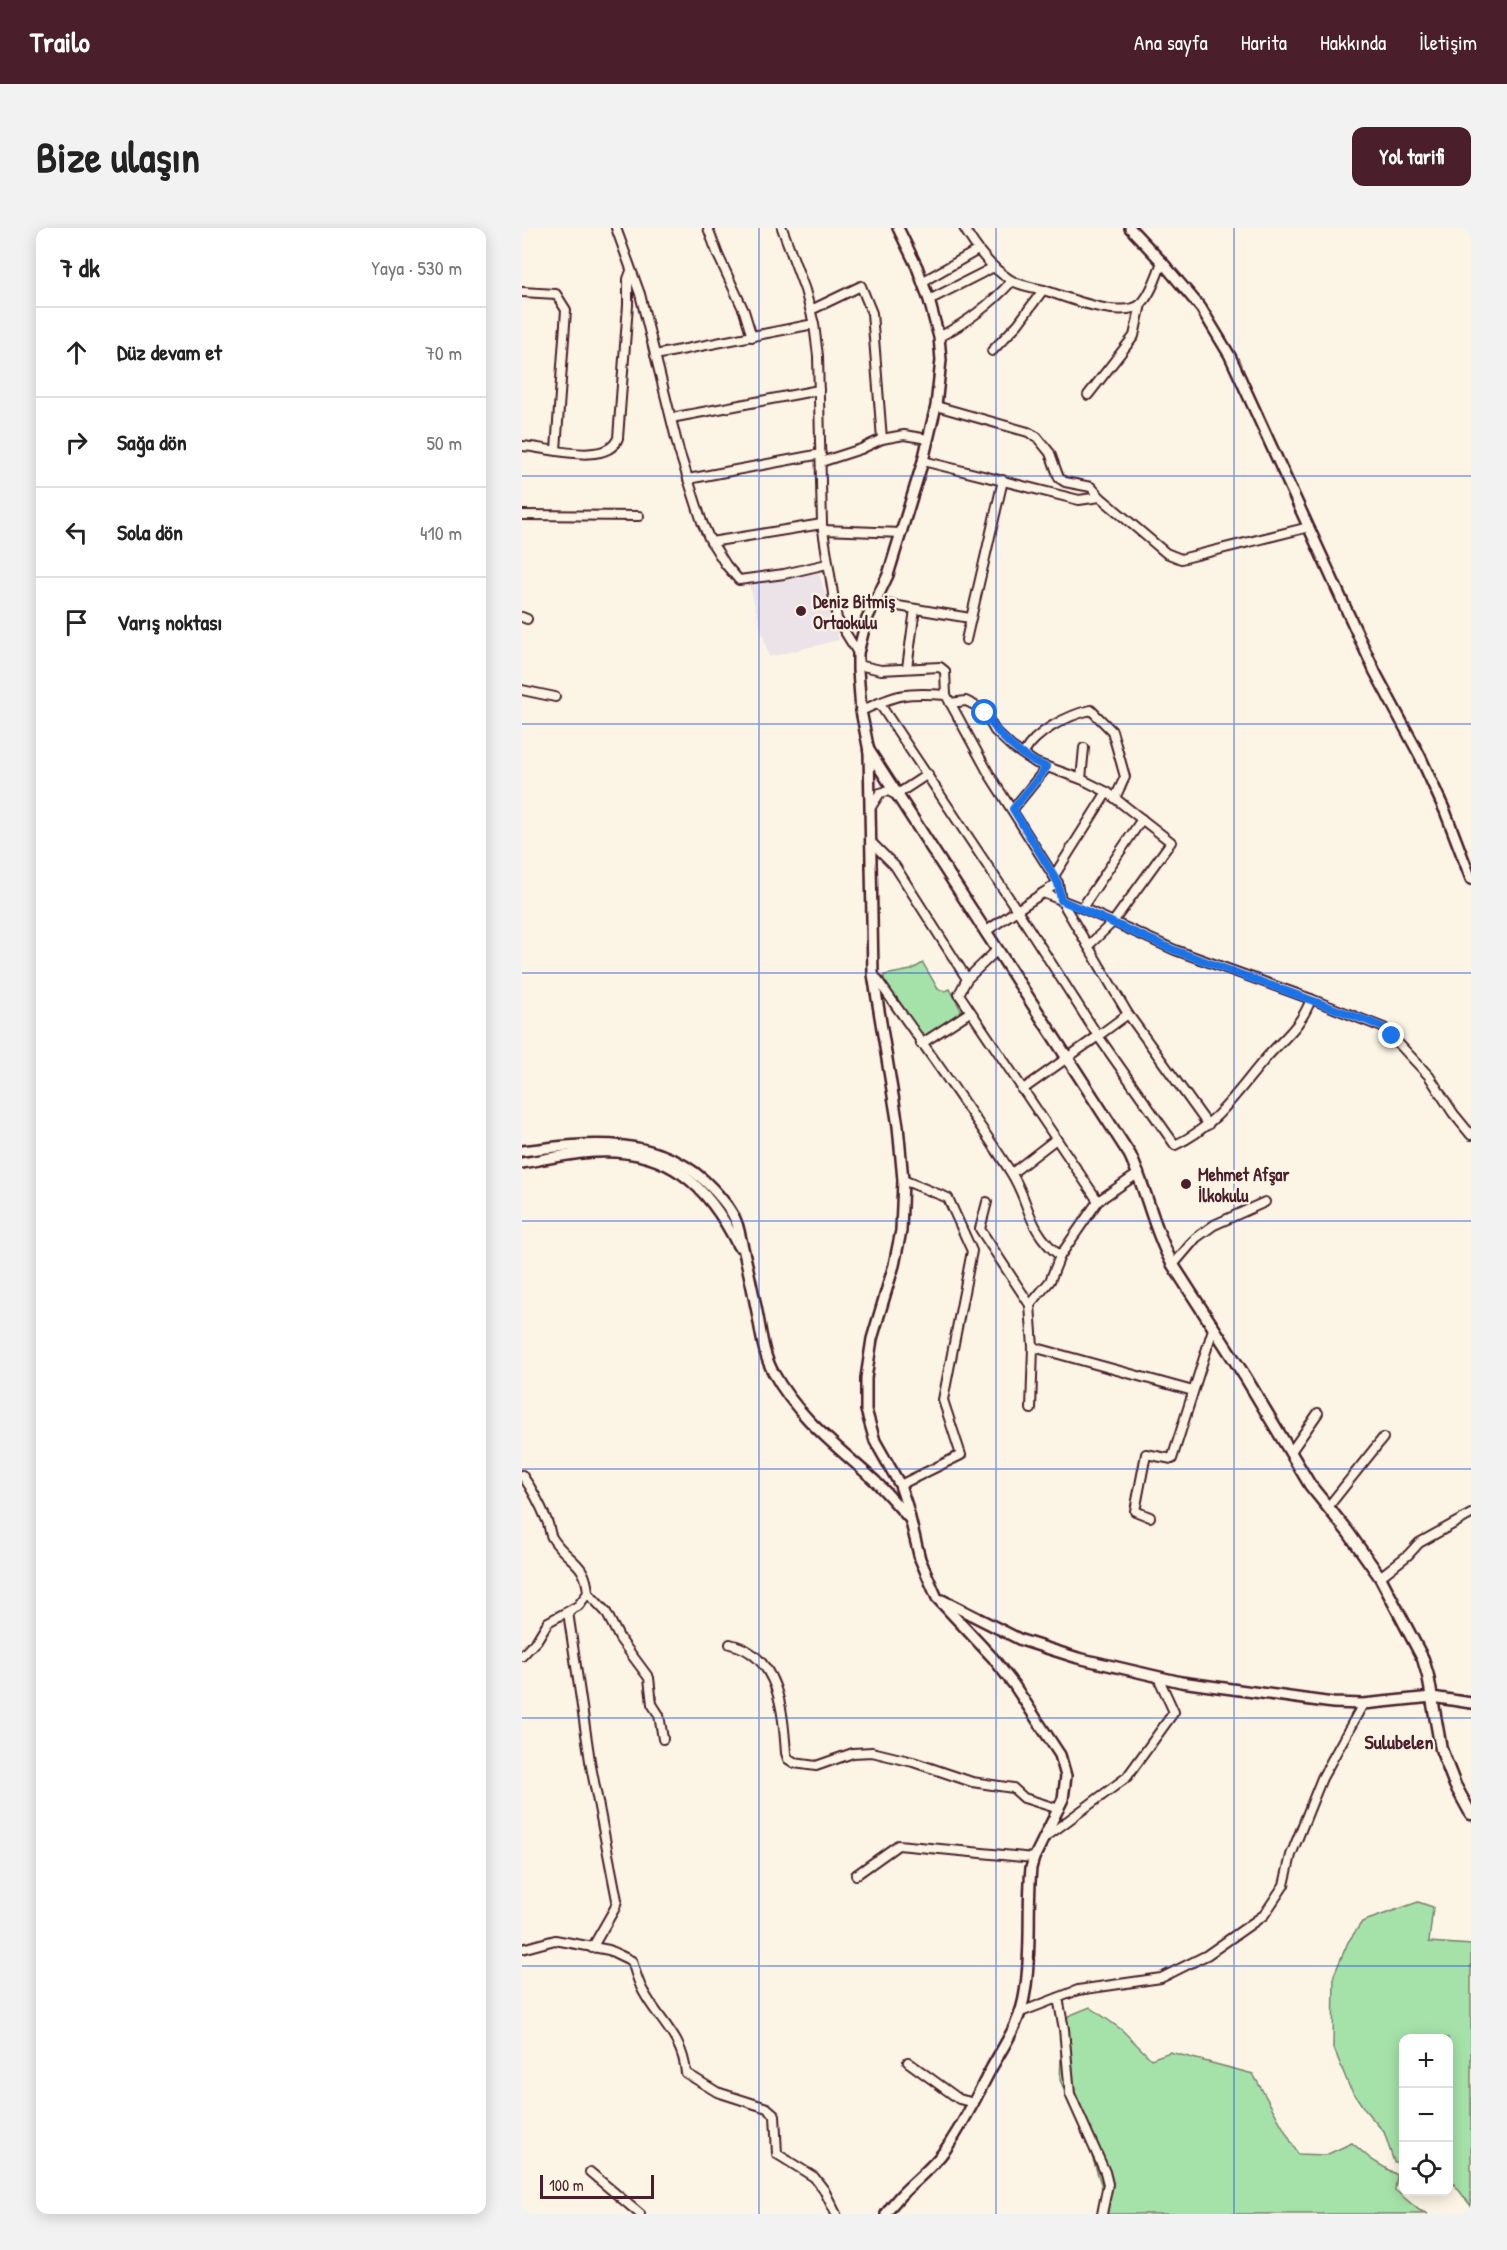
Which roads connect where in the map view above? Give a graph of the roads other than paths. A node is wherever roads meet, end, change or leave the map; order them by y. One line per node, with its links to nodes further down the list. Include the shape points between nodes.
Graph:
1 (616, 228): 10 (street)
2 (708, 228): 19 (street)
3 (782, 228): 17 (street)
4 (898, 228): 12 (street)
5 (964, 228): 7 (street)
6 (1130, 228): 8 (street)
7 (978, 250): 9 (street); 12 (street)
8 (1162, 262): 16 (street); 39 (street, via 1201,308 1230,356)
9 (994, 267): 11 (street); 15 (street)
10 (631, 271): 22 (street); 30 (street, via 616,444 594,454)
11 (1012, 281): 13 (street); 20 (street, via 990,305)
12 (922, 282): 15 (street)
13 (1043, 290): 16 (street, via 1102,307 1133,308); 21 (street)
14 (522, 292): 30 (street, via 556,294 566,310)
15 (929, 300): 20 (street)
16 (1141, 304): 24 (street, via 1134,336)
17 (810, 310): 18 (street); 27 (street, via 861,286 872,313)
18 (814, 324): 19 (street); 23 (street)
19 (752, 337): 22 (street)
20 (939, 337): 25 (street)
21 (992, 351)
22 (655, 355): 26 (street)
23 (819, 390): 26 (street); 31 (street)
24 (1088, 395)
25 (936, 406): 28 (street); 35 (street, via 1036,436 1050,453 1059,477 1091,487)
26 (671, 418): 33 (street)
27 (882, 439): 28 (street, via 904,435); 31 (street, via 861,449)
28 (928, 439): 32 (street)
29 (522, 446): 30 (street)
30 (556, 450)
31 (821, 458): 33 (street); 38 (street)
32 (923, 461): 34 (street); 40 (street)
33 (688, 478): 41 (street)
34 (1003, 480): 35 (street, via 1079,500); 45 (street)
35 (1100, 496): 39 (street, via 1166,553 1181,559)
36 (522, 515): 37 (street)
37 (639, 516)
38 (823, 527): 40 (street); 41 (street); 42 (street)
39 (1309, 527): 69 (street, via 1375,672 1420,756)
40 (902, 533): 43 (street)
41 (711, 542): 42 (street, via 739,580)
42 (827, 564): 47 (street, via 837,620)
43 (874, 602): 44 (street); 47 (street)
44 (915, 609): 45 (street); 49 (street)
45 (970, 618): 46 (street)
46 (966, 640)
47 (858, 653): 48 (street)
48 (858, 665): 49 (street, via 881,670); 54 (street)
49 (907, 668): 52 (street, via 944,669)
50 (522, 690): 51 (street)
51 (555, 697)
52 (948, 699): 53 (street, via 908,693); 57 (street, via 978,707 995,731); 64 (street)
53 (879, 703): 54 (street); 59 (street)
54 (861, 711): 56 (street)
55 (1084, 748): 60 (street)
56 (869, 752): 62 (main road); 65 (street)
57 (1024, 753): 58 (street); 63 (street, via 1033,738 1091,710 1112,731 1125,777)
58 (1047, 767): 60 (street); 64 (street)
59 (928, 774): 62 (street); 73 (street)
60 (1081, 778): 61 (street)
61 (1107, 792): 63 (street); 68 (street)
62 (896, 795): 65 (street, via 880,793); 75 (main road)
63 (1115, 798): 66 (street)
64 (1013, 809): 68 (street)
65 (870, 810): 67 (street)
66 (1142, 819): 72 (street); 74 (street, via 1170,842)
67 (871, 842): 78 (street); 79 (street, via 895,866)
68 (1056, 879): 70 (street); 71 (street)
69 (1471, 879)
70 (1043, 893): 71 (street); 73 (street)
71 (1061, 900): 72 (street); 76 (street)
72 (1082, 908): 74 (street)
73 (1017, 910): 75 (street); 83 (street)
74 (1113, 922): 76 (street); 80 (street, via 1174,950)
75 (985, 932): 77 (main road)
76 (1088, 946): 82 (street)
77 (996, 951): 79 (street); 85 (main road)
78 (873, 974): 84 (street); 94 (street)
79 (967, 979): 81 (street, via 959,994)
80 (1311, 999): 87 (street, via 1301,1021); 88 (street, via 1384,1028 1429,1076)
81 (970, 1012): 84 (street); 86 (street)
82 (1128, 1014): 83 (street); 87 (street)
83 (1098, 1036): 85 (street); 87 (street, via 1175,1145)
84 (921, 1044): 92 (street)
85 (1068, 1059): 86 (street); 93 (main road)
86 (1022, 1090): 89 (street)
87 (1208, 1125)
88 (1471, 1135)
89 (1056, 1139): 92 (street); 95 (street)
90 (522, 1151): 99 (street, via 619,1144 668,1156 708,1183 726,1203 739,1228)
91 (522, 1163): 99 (street, via 594,1152 622,1152 666,1164 702,1190)
92 (1012, 1173): 98 (street, via 1036,1231)
93 (1139, 1173): 95 (street); 100 (main road)
94 (903, 1180): 110 (street, via 901,1231 872,1339 866,1378 866,1410 875,1441); 110 (street, via 948,1198 972,1251 943,1400 961,1455)
95 (1098, 1201): 98 (street)
96 (987, 1202): 101 (street, via 980,1229)
97 (1265, 1202): 100 (street, via 1196,1238)
98 (1060, 1256): 101 (street, via 1050,1281)
99 (744, 1258): 114 (street, via 765,1351 783,1389 809,1421 876,1482)
100 (1173, 1265): 102 (main road)
101 (1030, 1305): 103 (street)
102 (1213, 1329): 104 (street); 108 (main road)
103 (1033, 1347): 104 (street); 105 (street)
104 (1193, 1391): 113 (street, via 1172,1459 1146,1454 1135,1511)
105 (1031, 1409)
106 (1318, 1413): 108 (street)
107 (1383, 1438): 111 (street)
108 (1290, 1454): 111 (main road)
109 (522, 1475): 116 (street, via 547,1521 552,1539 583,1571)
110 (900, 1485): 114 (street)
111 (1328, 1507): 115 (main road)
112 (1471, 1514): 115 (street, via 1419,1543)
113 (1150, 1516)
114 (909, 1519): 117 (street)
115 (1382, 1581): 122 (main road, via 1423,1659)
116 (588, 1593): 118 (street, via 584,1601); 125 (street, via 606,1612 620,1639 649,1678)
117 (937, 1598): 121 (street, via 1021,1640); 127 (street, via 1007,1676 1060,1755 1065,1785)
118 (568, 1612): 120 (street, via 548,1622); 132 (street, via 590,1761 617,1900)
119 (730, 1644): 127 (street, via 741,1646 765,1664 777,1688 786,1753 794,1763 816,1766 853,1753 872,1752 972,1782 1014,1788 1024,1798)
120 (522, 1656)
121 (1158, 1677): 124 (street, via 1253,1694); 129 (street, via 1174,1712 1127,1777)
122 (1435, 1698): 123 (street); 124 (street); 126 (main road, via 1449,1755); 128 (main road, via 1445,1761)
123 (1471, 1703)
124 (1363, 1704): 134 (street, via 1322,1778 1291,1855 1284,1885 1264,1915 1207,1955 1161,1978 1078,1990)
125 (663, 1739)
126 (1471, 1801)
127 (1059, 1809): 129 (street)
128 (1471, 1814)
129 (1043, 1839): 130 (street)
130 (1034, 1858): 131 (street, via 898,1845); 135 (street, via 1029,1966)
131 (856, 1875)
132 (592, 1948): 133 (street, via 555,1940); 140 (street, via 632,1960 644,1992 679,2044 686,2073 717,2092 767,2108 775,2115 777,2154 814,2177)
133 (522, 1949)
134 (1058, 1998): 135 (street); 142 (street, via 1070,2094 1108,2184)
135 (1021, 2012): 137 (street)
136 (908, 2062): 137 (street, via 959,2099)
137 (974, 2103): 141 (street, via 939,2158 905,2188)
138 (590, 2172): 139 (street)
139 (640, 2214)
140 (836, 2214)
141 (886, 2214)
142 (1102, 2214)

